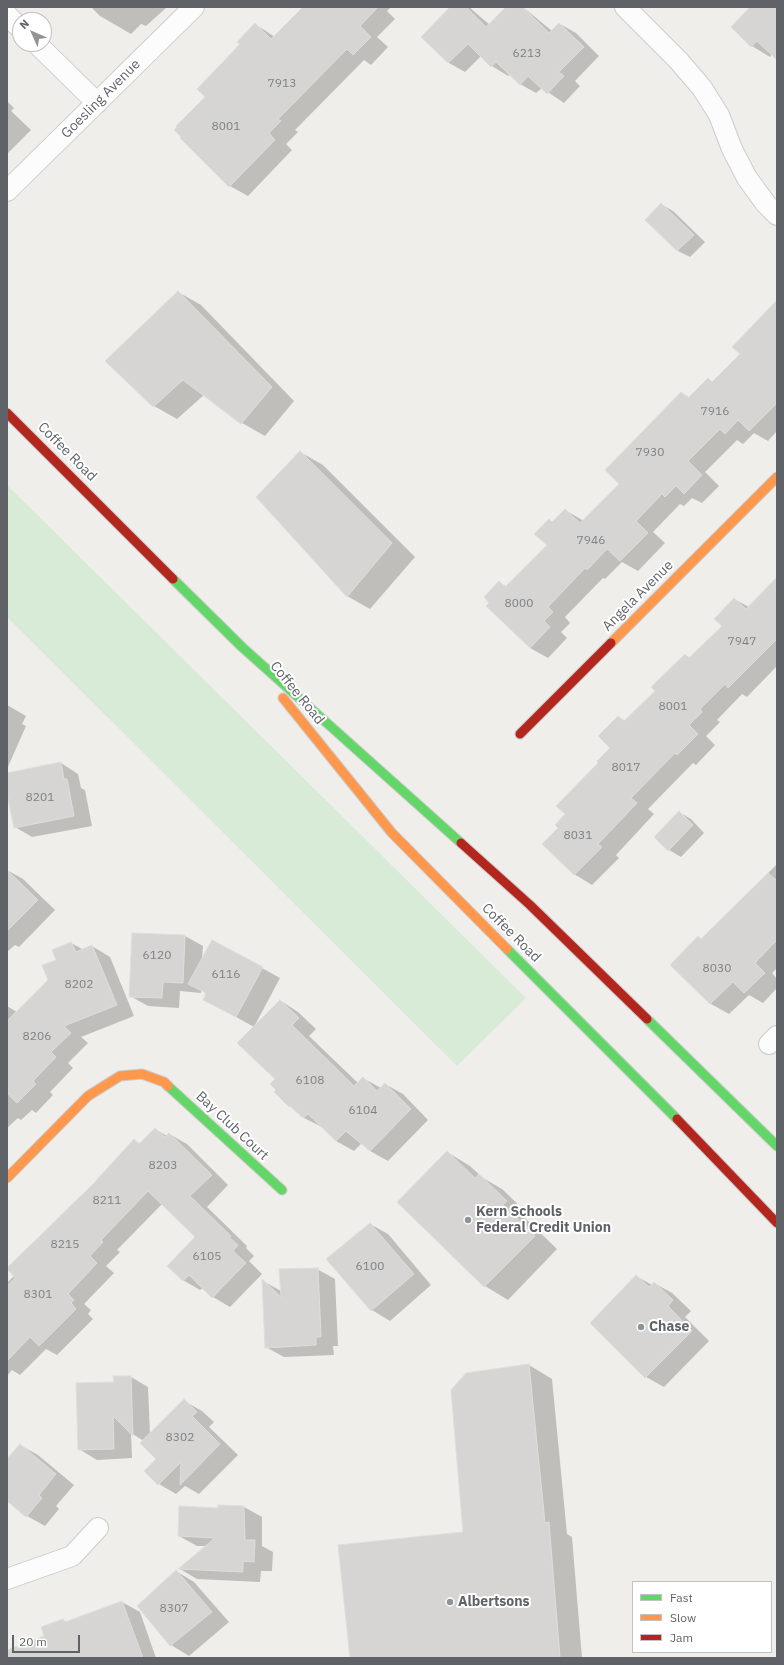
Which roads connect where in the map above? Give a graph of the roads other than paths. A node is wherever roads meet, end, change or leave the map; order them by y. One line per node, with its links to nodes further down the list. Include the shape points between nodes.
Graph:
1 (194, 7): 4 (street, Goesling Avenue)
2 (625, 7): 6 (street, via 702,88 719,115 747,178)
3 (45, 52): 4 (street)
4 (97, 103): 5 (street, Goesling Avenue)
5 (7, 191)
6 (777, 215)
7 (7, 413): 9 (main road, Coffee Road)
8 (777, 477): 10 (main road, Angela Avenue)
9 (242, 647): 11 (main road, Coffee Road, via 530,905); 14 (main road, Coffee Road, via 392,833 687,1128)
10 (520, 734)
11 (777, 1146)
12 (7, 1178): 13 (main road, Bay Club Court, via 88,1096 120,1076 142,1074 164,1082)
13 (282, 1190)
14 (777, 1223)
15 (98, 1528): 16 (street, via 72,1556)
16 (7, 1579)

